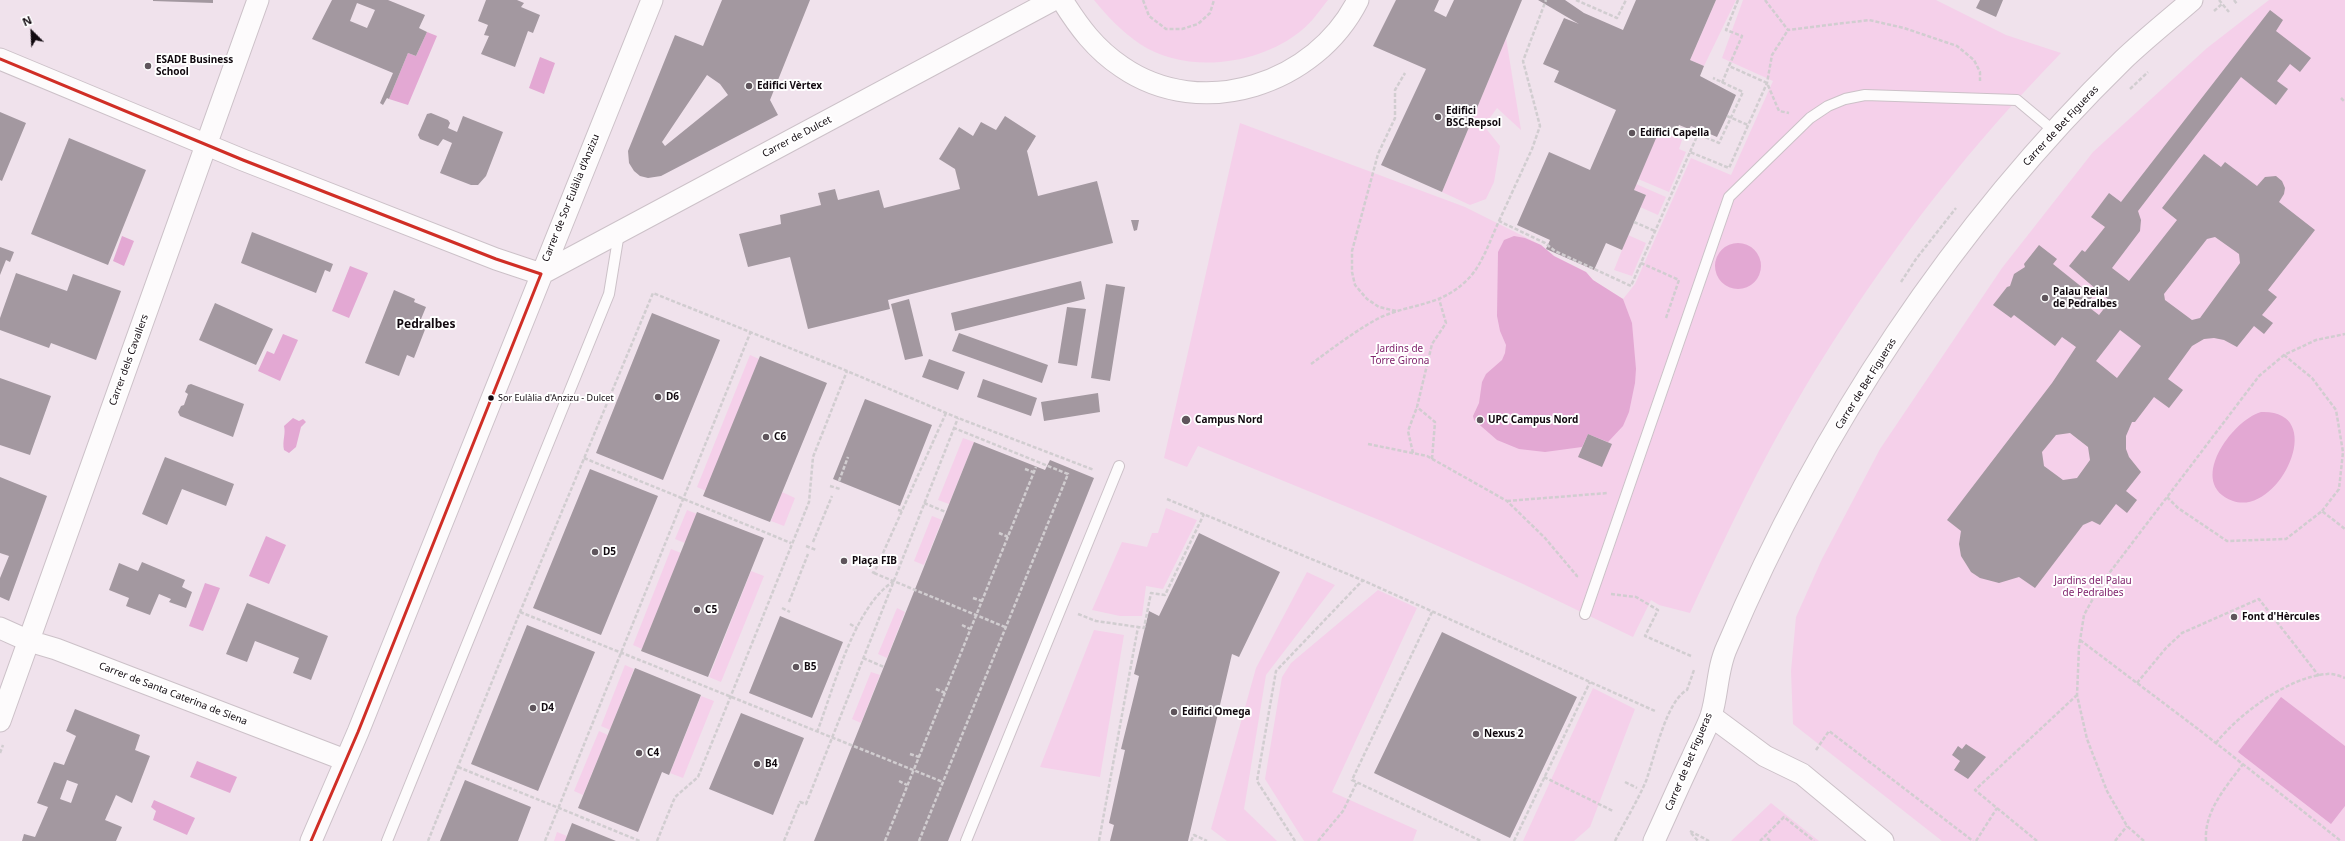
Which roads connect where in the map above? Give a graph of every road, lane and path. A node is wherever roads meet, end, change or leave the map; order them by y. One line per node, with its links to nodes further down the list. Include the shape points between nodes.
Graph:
1 (258, 0): 39 (street, Carrer dels Cavallers)
2 (652, 0): 46 (street, Carrer de Sor Eulàlia d'Anzizu)
3 (1053, 0): 44 (street, Carrer de Dulcet)
4 (1062, 0): 7 (street, via 1081,31 1100,51 1123,68 1148,81 1175,89 1218,93 1261,85 1300,66 1333,38)
5 (1142, 0): 6 (path, via 1149,16 1166,29 1182,29 1198,24 1210,13)
6 (1214, 0)
7 (1358, 0)
8 (1546, 0): 41 (path, via 1523,61 1540,126)
9 (1576, 0): 10 (path, via 1617,18)
10 (1626, 0)
11 (1738, 0): 22 (path, via 1726,30 1742,36)
12 (1766, 0): 20 (path)
13 (2192, 0): 37 (street, Carrer de Bet Figueras, via 2125,59)
14 (2219, 0): 16 (path)
15 (2234, 0): 17 (path)
16 (2222, 4): 18 (path); 19 (path)
17 (2237, 4)
18 (2229, 12)
19 (2211, 14)
20 (1788, 30): 27 (path, via 1772,55); 30 (path, via 1869,20 1904,28 1957,46 1974,60 1980,72)
21 (0, 59): 39 (street)
22 (1729, 66): 26 (path); 27 (path)
23 (2151, 69): 28 (path)
24 (1406, 73): 48 (path, via 1395,90 1395,118 1378,154 1352,251 1355,285 1379,308)
25 (1713, 78): 26 (path)
26 (1722, 82): 33 (path, via 1743,92)
27 (1767, 84): 34 (path, via 1779,111); 35 (path)
28 (2130, 90)
29 (2341, 98): 31 (path)
30 (1981, 99): 34 (lane, via 1865,95 1834,104); 37 (lane, via 2017,100)
31 (2345, 102)
32 (1727, 116): 33 (path)
33 (1731, 118): 35 (path); 38 (path, via 1719,143)
34 (1810, 118): 73 (lane, via 1728,197)
35 (1748, 125): 40 (path, via 1729,168)
36 (1689, 130): 38 (path)
37 (2054, 131): 133 (street, Carrer de Bet Figueras, via 1929,286 1865,382 1807,482 1726,648)
38 (1698, 134): 40 (path)
39 (206, 145): 46 (street, via 496,259); 118 (street, Carrer dels Cavallers)
40 (1690, 152): 43 (path)
41 (1499, 221): 45 (path, via 1545,243 1555,251 1631,286); 47 (path, via 1469,279 1454,292)
42 (1634, 222): 43 (path)
43 (1655, 231): 45 (path)
44 (619, 232): 46 (street, Carrer de Dulcet); 158 (lane, via 609,294)
45 (1641, 263): 49 (path, via 1679,280)
46 (541, 274): 141 (street, Carrer de Sor Eulàlia d'Anzizu)
47 (1438, 299): 48 (path, via 1423,306); 55 (path, via 1446,323 1432,344)
48 (1396, 311): 53 (path, via 1350,336)
49 (1664, 324)
50 (751, 331): 54 (path); 62 (path, via 653,293); 76 (path)
51 (2345, 334): 52 (path, via 2316,340)
52 (2284, 355): 77 (path, via 2259,376); 84 (path, via 2312,378 2336,410 2343,452 2339,489)
53 (1311, 364)
54 (847, 371): 56 (path); 91 (path, via 813,458 809,502)
55 (1417, 407): 60 (path, via 1408,431); 63 (path, via 1435,422)
56 (946, 413): 57 (path); 83 (path)
57 (958, 418): 58 (path); 67 (path)
58 (954, 428): 81 (path); 112 (path, via 1068,474)
59 (1368, 444): 60 (path)
60 (1413, 453): 63 (path)
61 (848, 457): 69 (path)
62 (584, 458): 76 (path); 104 (path)
63 (1432, 459): 80 (path)
64 (1119, 466): 166 (lane)
65 (1036, 467): 68 (path)
66 (1025, 469): 68 (path)
67 (1094, 470)
68 (1033, 472): 89 (path)
69 (838, 481)
70 (830, 486): 72 (path)
71 (1609, 486): 74 (path)
72 (840, 489)
73 (1627, 492): 74 (path); 99 (lane)
74 (1607, 493): 79 (path); 80 (path)
75 (832, 496): 90 (path)
76 (683, 497): 91 (path); 119 (path)
77 (2167, 497): 84 (path, via 2178,508 2226,541 2286,539); 117 (path, via 2101,584 2084,615)
78 (1167, 499): 86 (path)
79 (1604, 500)
80 (1507, 501): 96 (path, via 1545,538)
81 (924, 503): 85 (path); 98 (path)
82 (898, 510): 83 (path)
83 (902, 511): 98 (path, via 873,573)
84 (2322, 511): 87 (path)
85 (946, 512)
86 (1204, 514): 97 (path); 113 (path, via 1165,595 1150,593 1144,628)
87 (2345, 529)
88 (999, 533): 89 (path)
89 (1008, 537): 101 (path)
90 (813, 542)
91 (791, 543): 131 (path)
92 (806, 546): 93 (path)
93 (816, 550)
94 (808, 554): 102 (path)
95 (1579, 570): 96 (path)
96 (1577, 576): 99 (path, via 1574,585)
97 (1362, 580): 107 (path); 170 (path, via 1276,671 1257,781)
98 (894, 581): 109 (path); 115 (path, via 882,588 861,617); 121 (path)
99 (1593, 591): 108 (lane); 120 (path, via 1636,598 1658,610 1645,636)
100 (973, 598): 101 (path)
101 (982, 601): 109 (path)
102 (789, 602)
103 (782, 608): 105 (path)
104 (520, 612): 119 (path); 143 (path)
105 (790, 612)
106 (1075, 612): 113 (path, via 1096,621)
107 (1432, 612): 126 (path); 148 (path, via 1352,780)
108 (1585, 614)
109 (976, 615): 112 (path); 116 (path)
110 (850, 624): 115 (path)
111 (962, 625): 116 (path)
112 (1005, 627): 147 (path)
113 (1138, 627): 167 (path)
114 (0, 628): 118 (street, Carrer de Santa Caterina de Siena)
115 (857, 628): 135 (path)
116 (970, 629): 129 (path)
117 (2080, 640): 127 (path); 130 (path)
118 (29, 641): 134 (street, Carrer dels Cavallers); 141 (street, Carrer de Santa Caterina de Siena, via 56,649)
119 (619, 652): 131 (path); 153 (path)
120 (1691, 656)
121 (863, 658): 123 (path); 136 (path)
122 (1696, 666): 174 (path, via 1687,690 1681,693 1671,708 1645,782)
123 (884, 667)
124 (2319, 676): 125 (path, via 2328,673); 127 (path, via 2259,599 2182,633); 137 (path, via 2282,689 2229,727)
125 (2345, 678)
126 (1590, 682): 132 (path); 145 (path)
127 (2137, 683): 137 (path)
128 (936, 690): 129 (path)
129 (945, 693): 140 (path)
130 (2077, 695): 152 (path, via 1975,790); 155 (path, via 2087,739 2107,791)
131 (730, 698): 135 (path); 162 (path, via 698,777 675,797)
132 (1655, 711)
133 (1711, 716): 175 (street, Carrer de Bet Figueras); 181 (street, via 1765,756 1802,774)
134 (0, 721)
135 (817, 732): 136 (path)
136 (832, 737): 144 (path); 163 (path, via 806,804 800,802)
137 (2216, 743): 142 (path)
138 (1816, 750): 182 (path, via 1829,731)
139 (910, 754): 140 (path)
140 (919, 757): 144 (path)
141 (345, 760): 157 (street, Carrer de Sor Eulàlia d'Anzizu)
142 (2243, 764): 186 (path, via 2223,790 2210,815 2205,832); 187 (path)
143 (458, 768): 153 (path); 159 (path)
144 (913, 770): 147 (path); 150 (path)
145 (1544, 776): 154 (path); 173 (path)
146 (899, 781): 150 (path)
147 (942, 782): 165 (path)
148 (1357, 782): 171 (path, via 1343,811); 172 (path)
149 (1625, 782): 151 (path)
150 (907, 785): 164 (path)
151 (1637, 788)
152 (1997, 808): 182 (path); 183 (path)
153 (558, 809): 160 (path); 161 (path)
154 (1613, 811)
155 (2127, 826): 184 (path); 185 (path)
156 (1765, 836): 178 (path); 179 (path); 180 (path, via 1784,817)
157 (311, 841)
158 (387, 841)
159 (428, 841)
160 (544, 841)
161 (640, 841)
162 (657, 841)
163 (784, 841)
164 (885, 841)
165 (919, 841)
166 (966, 841)
167 (1099, 841)
168 (1191, 841): 169 (path, via 1194,835)
169 (1208, 841)
170 (1295, 841)
171 (1318, 841)
172 (1481, 841)
173 (1514, 841)
174 (1615, 841)
175 (1654, 841)
176 (1698, 841): 177 (path, via 1690,831)
177 (1709, 841)
178 (1760, 841)
179 (1770, 841)
180 (1814, 841)
181 (1883, 841)
182 (1975, 841)
183 (2037, 841)
184 (2114, 841)
185 (2144, 841)
186 (2206, 841)
187 (2340, 841)

